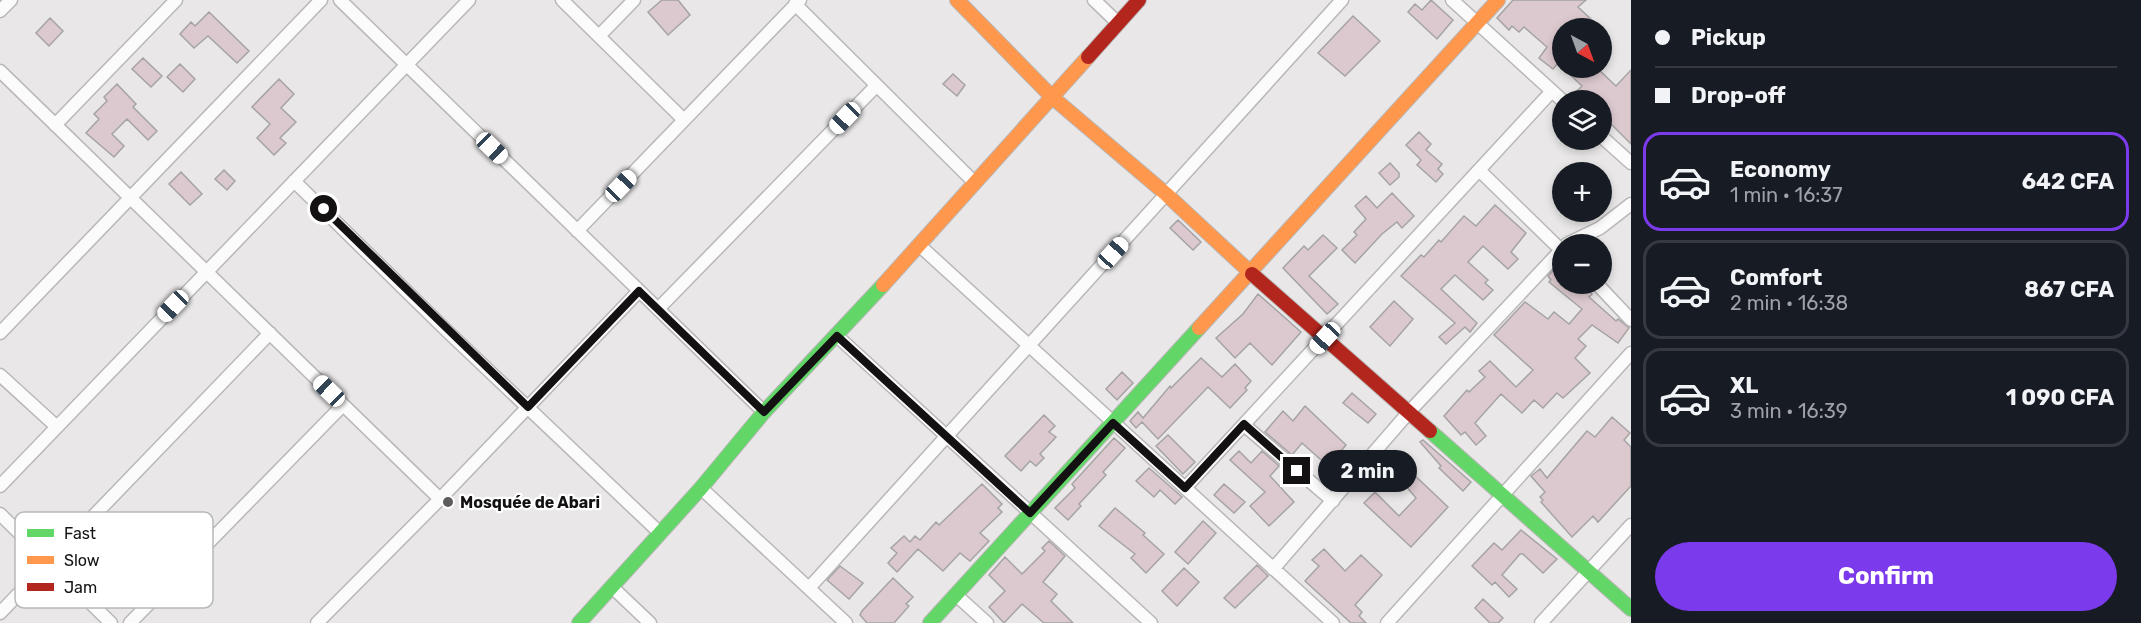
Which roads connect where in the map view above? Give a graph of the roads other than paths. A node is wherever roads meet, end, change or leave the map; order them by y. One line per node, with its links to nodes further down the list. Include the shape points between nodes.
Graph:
1 (11, 0): 15 (street)
2 (176, 0): 25 (street)
3 (321, 0): 32 (street)
4 (340, 0): 19 (street)
5 (470, 0): 19 (street)
6 (562, 0): 18 (street)
7 (634, 0): 18 (street)
8 (957, 0): 23 (street)
9 (1094, 0): 16 (street)
10 (1139, 0): 16 (street)
11 (1342, 0): 31 (street)
12 (1452, 0): 17 (street)
13 (1498, 0): 17 (street)
14 (797, 2): 21 (street); 24 (street)
15 (0, 11)
16 (1118, 23): 23 (street)
17 (1477, 23): 22 (street); 40 (street)
18 (599, 36): 24 (street)
19 (407, 65): 29 (street); 34 (street)
20 (0, 71): 25 (street)
21 (876, 86): 30 (street); 43 (street)
22 (1552, 91): 28 (street)
23 (1052, 97): 30 (street); 31 (street)
24 (684, 120): 34 (street)
25 (55, 124): 32 (street)
26 (1612, 146): 27 (street)
27 (1631, 163)
28 (1479, 170): 36 (street); 48 (street)
29 (294, 181): 39 (street); 53 (street)
30 (975, 183): 37 (street)
31 (1166, 194): 40 (street); 49 (street)
32 (130, 198): 39 (street); 45 (street)
33 (1631, 204): 35 (street, via 1600,228)
34 (577, 231): 41 (street)
35 (1585, 234)
36 (1552, 238)
37 (919, 245): 47 (street); 49 (street)
38 (1552, 262): 55 (street)
39 (207, 272): 46 (street); 58 (street)
40 (1250, 272): 48 (street); 56 (street)
41 (639, 291): 43 (street); 53 (street)
42 (1606, 294): 44 (street)
43 (658, 309): 54 (street)
44 (1631, 320)
45 (0, 333)
46 (270, 333): 52 (street); 66 (street)
47 (837, 336): 54 (street); 59 (street)
48 (1325, 338): 55 (street); 57 (street)
49 (1029, 346): 56 (street); 59 (street)
50 (1631, 353): 63 (street)
51 (0, 375): 58 (street)
52 (343, 405): 64 (street); 72 (street)
53 (528, 407): 64 (street); 71 (street)
54 (764, 412): 61 (street)
55 (1409, 412): 63 (street); 65 (street)
56 (1113, 423): 62 (street); 67 (street)
57 (1244, 424): 62 (street); 65 (street)
58 (57, 427): 60 (street)
59 (947, 436): 67 (street); 76 (street)
60 (0, 486)
61 (701, 488): 71 (street); 76 (street)
62 (1185, 488): 73 (street)
63 (1503, 495): 74 (street); 93 (street)
64 (440, 499): 85 (street)
65 (1333, 501): 73 (street)
66 (97, 512)
67 (1030, 513): 77 (street); 91 (street)
68 (0, 514): 70 (street)
69 (1631, 525): 74 (street)
70 (15, 529)
71 (660, 533): 75 (street)
72 (213, 538)
73 (1274, 569): 92 (street)
74 (1589, 571): 81 (street); 94 (street)
75 (612, 587): 86 (street); 87 (street)
76 (809, 588): 88 (street)
77 (956, 595): 89 (street); 90 (street)
78 (15, 597): 82 (street)
79 (96, 608): 83 (street)
80 (145, 608): 84 (street)
81 (1631, 609)
82 (0, 613)
83 (111, 623)
84 (130, 623)
85 (318, 623)
86 (579, 623)
87 (650, 623)
88 (846, 623)
89 (930, 623)
90 (987, 623)
91 (1151, 623)
92 (1333, 623)
93 (1387, 623)
94 (1541, 623)

